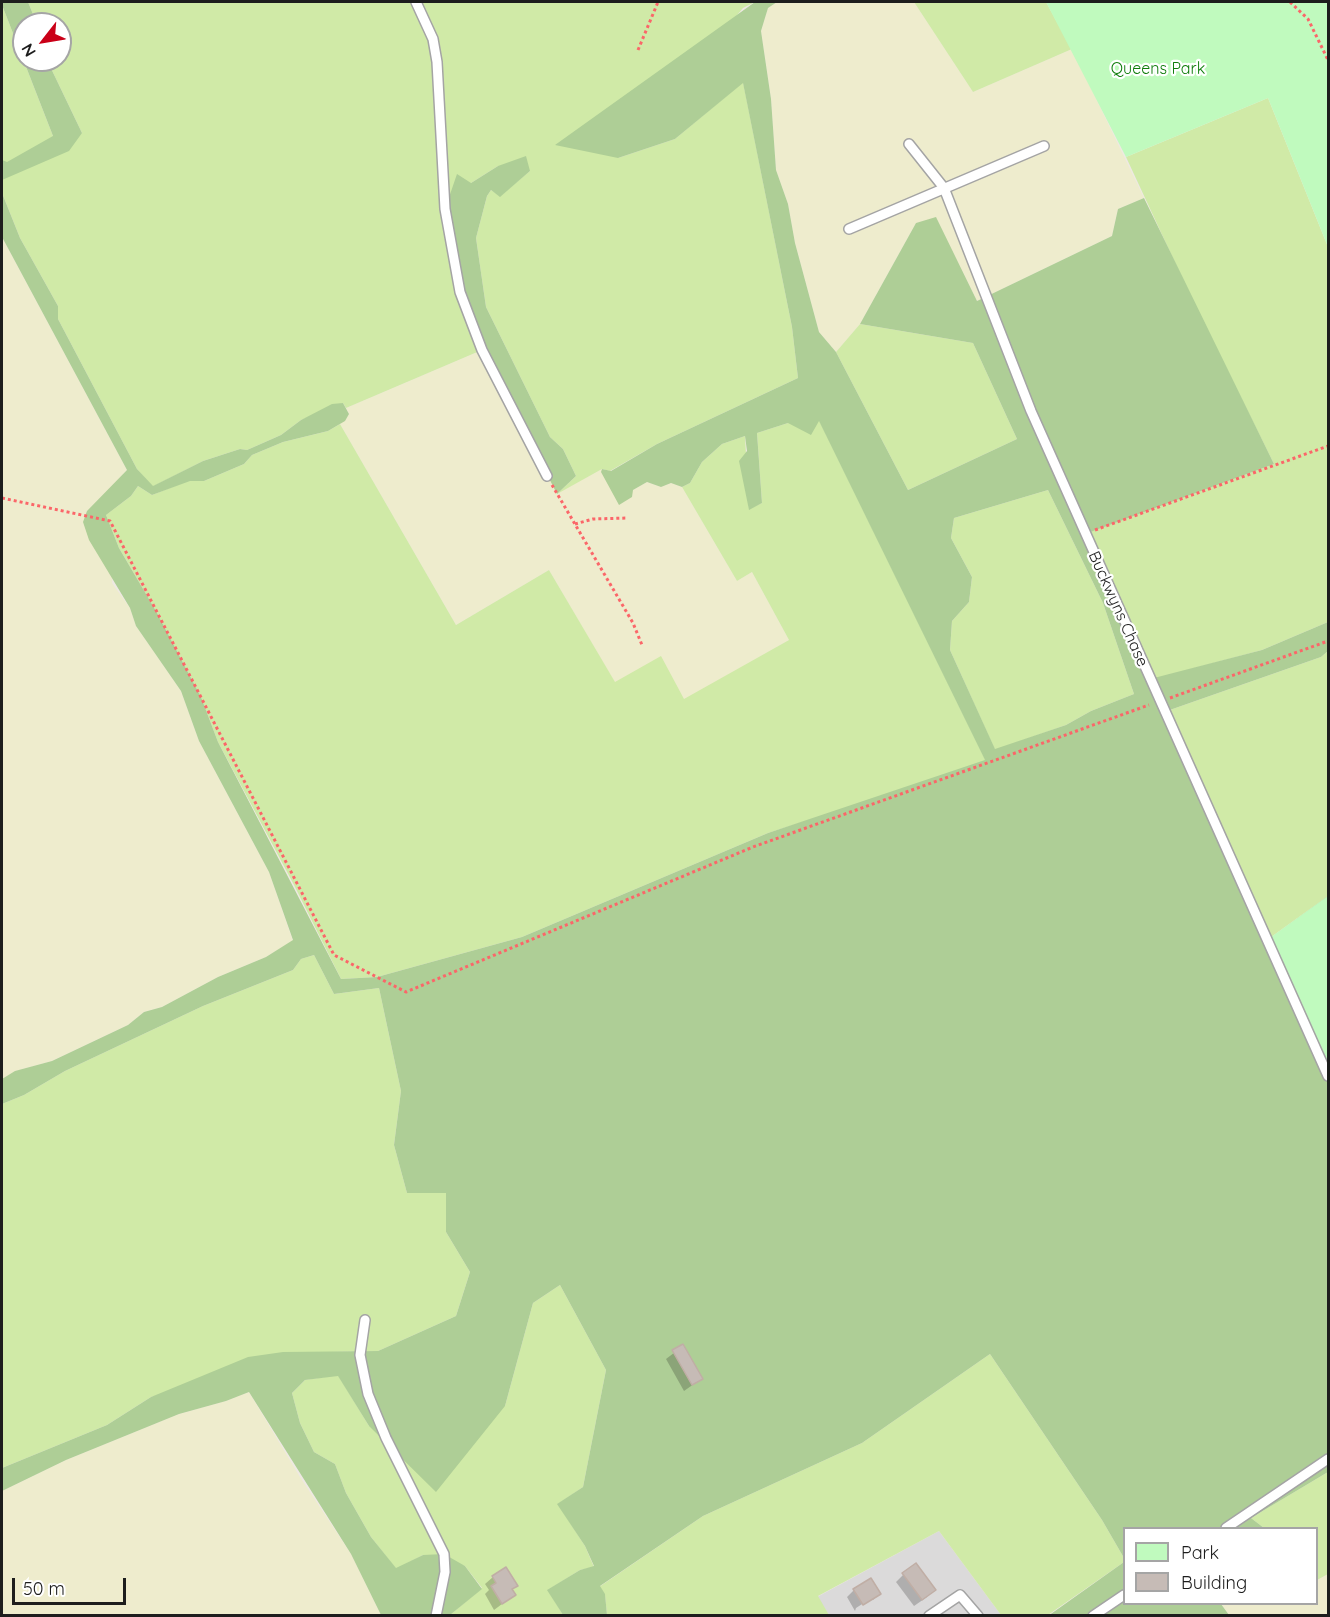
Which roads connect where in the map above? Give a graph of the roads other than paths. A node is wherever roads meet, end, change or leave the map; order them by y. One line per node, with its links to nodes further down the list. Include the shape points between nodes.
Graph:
1 (416, 2): 6 (lane, via 433,39 437,62 445,208 454,269 482,350)
2 (909, 144): 4 (lane, Buckwyns Chase)
3 (1044, 146): 4 (lane)
4 (944, 188): 5 (lane); 7 (lane, Buckwyns Chase, via 1084,534)
5 (849, 229)
6 (547, 476)
7 (1329, 1076)
8 (365, 1320): 12 (lane, via 360,1355 368,1394 444,1554 446,1572)
9 (1329, 1459): 10 (lane)
10 (1227, 1527)
11 (1123, 1596): 15 (lane)
12 (436, 1616)
13 (929, 1616): 14 (lane, via 960,1595)
14 (978, 1616)
15 (1093, 1616)

